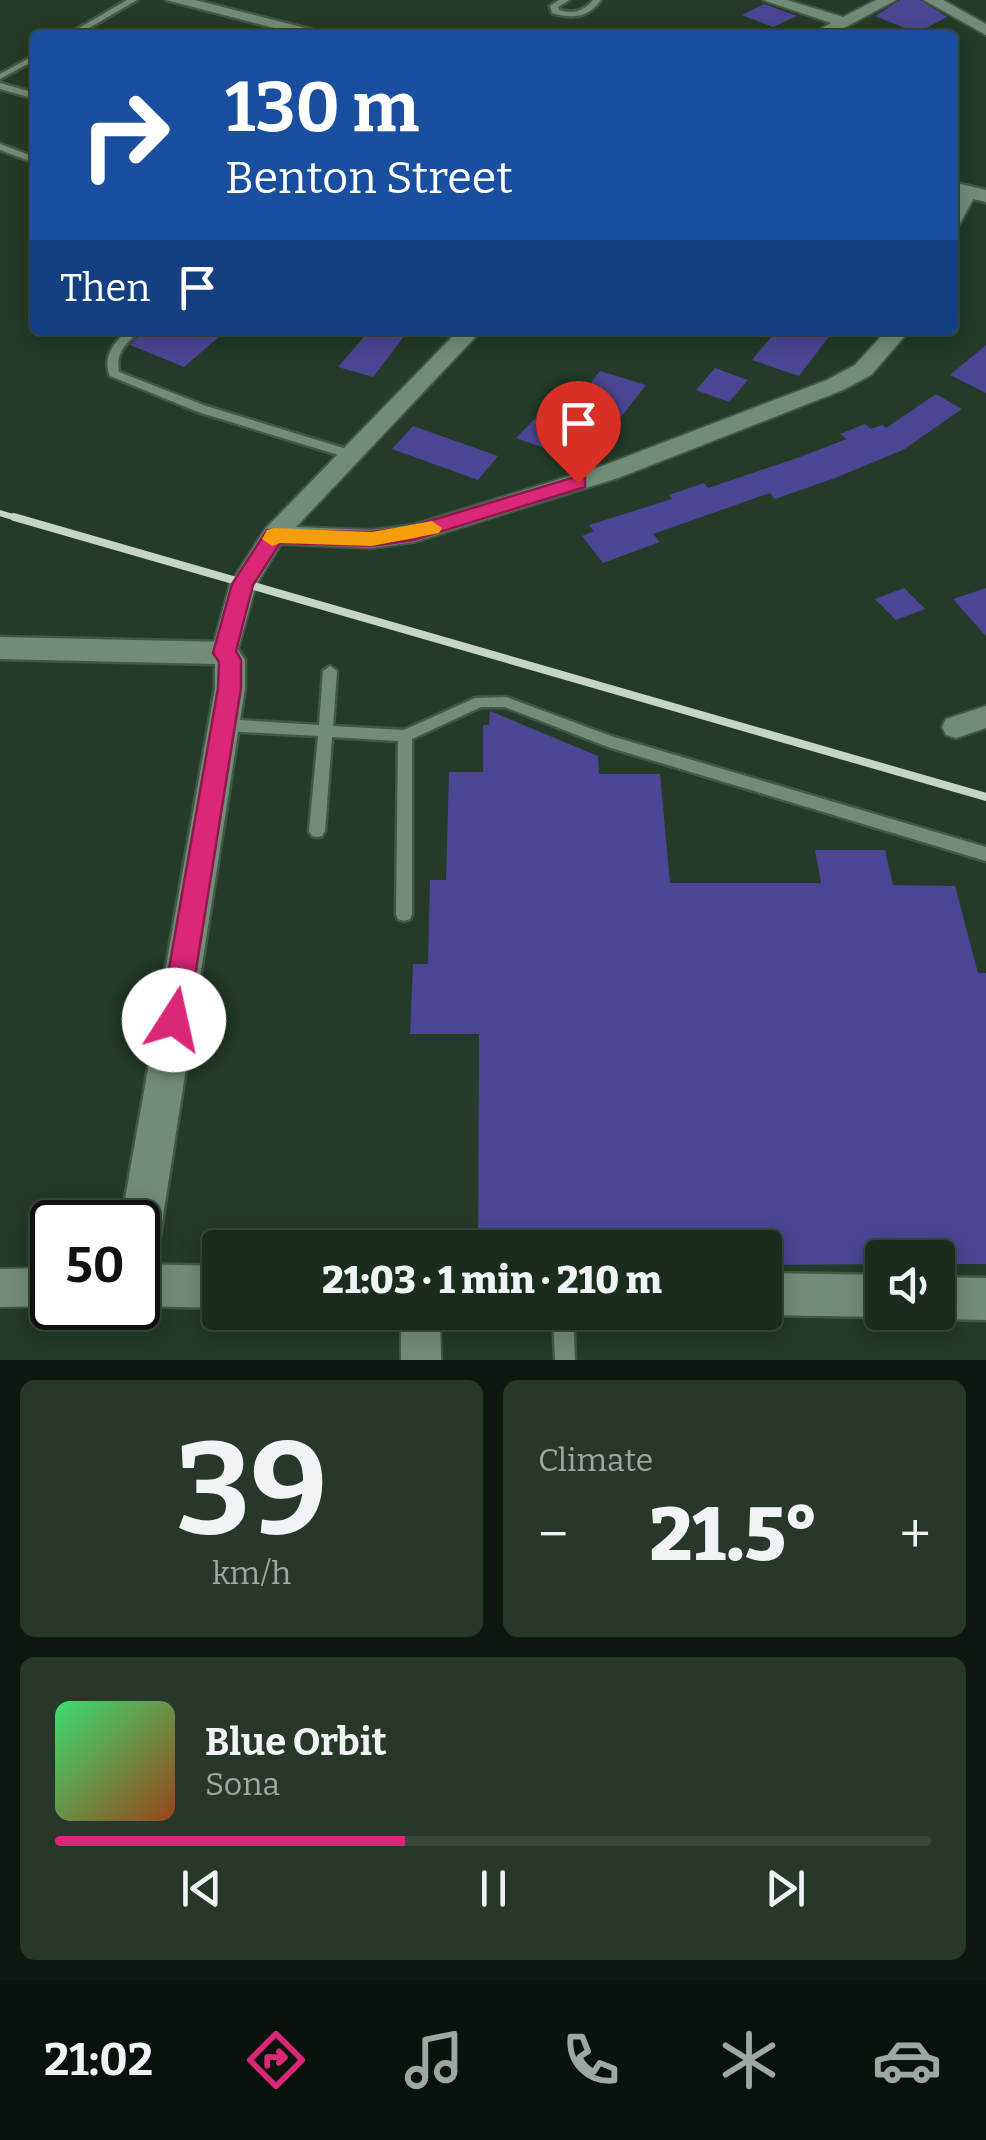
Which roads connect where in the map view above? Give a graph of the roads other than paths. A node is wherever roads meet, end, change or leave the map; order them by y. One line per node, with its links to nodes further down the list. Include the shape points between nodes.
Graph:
1 (132, 0): 9 (lane)
2 (174, 0): 10 (main road)
3 (565, 0): 4 (lane, via 555,11 579,16)
4 (598, 0)
5 (771, 0): 8 (street)
6 (888, 0): 8 (street)
7 (932, 0): 12 (street)
8 (845, 22): 11 (street)
9 (81, 30)
10 (302, 30)
11 (829, 30)
12 (986, 30)
13 (30, 59): 14 (lane)
14 (0, 77)
15 (0, 86): 16 (lane)
16 (30, 95)
17 (0, 147): 18 (lane)
18 (30, 158)
19 (130, 335): 22 (lane, via 115,351 114,374)
20 (467, 335): 22 (street)
21 (895, 335): 23 (street, via 862,370 835,386 485,514 372,539)
22 (349, 454): 23 (street)
23 (274, 535): 25 (street, via 243,584)
24 (0, 648): 25 (main road)
25 (224, 653): 28 (main road, via 230,660)
26 (330, 670): 30 (lane)
27 (986, 717): 29 (street)
28 (223, 725): 30 (lane); 35 (main road)
29 (956, 727)
30 (324, 731): 31 (lane); 32 (lane)
31 (406, 736): 33 (lane, via 480,702 506,702 608,741); 34 (lane)
32 (316, 831)
33 (986, 854)
34 (404, 914)
35 (145, 1200)
36 (160, 1286): 38 (main road)
37 (30, 1287): 39 (street)
38 (202, 1287)
39 (0, 1288)
40 (782, 1294): 41 (main road)
41 (865, 1296)
42 (955, 1298): 43 (main road)
43 (986, 1299)
44 (420, 1330): 46 (street)
45 (564, 1330): 47 (lane)
46 (421, 1360)
47 (565, 1360)

